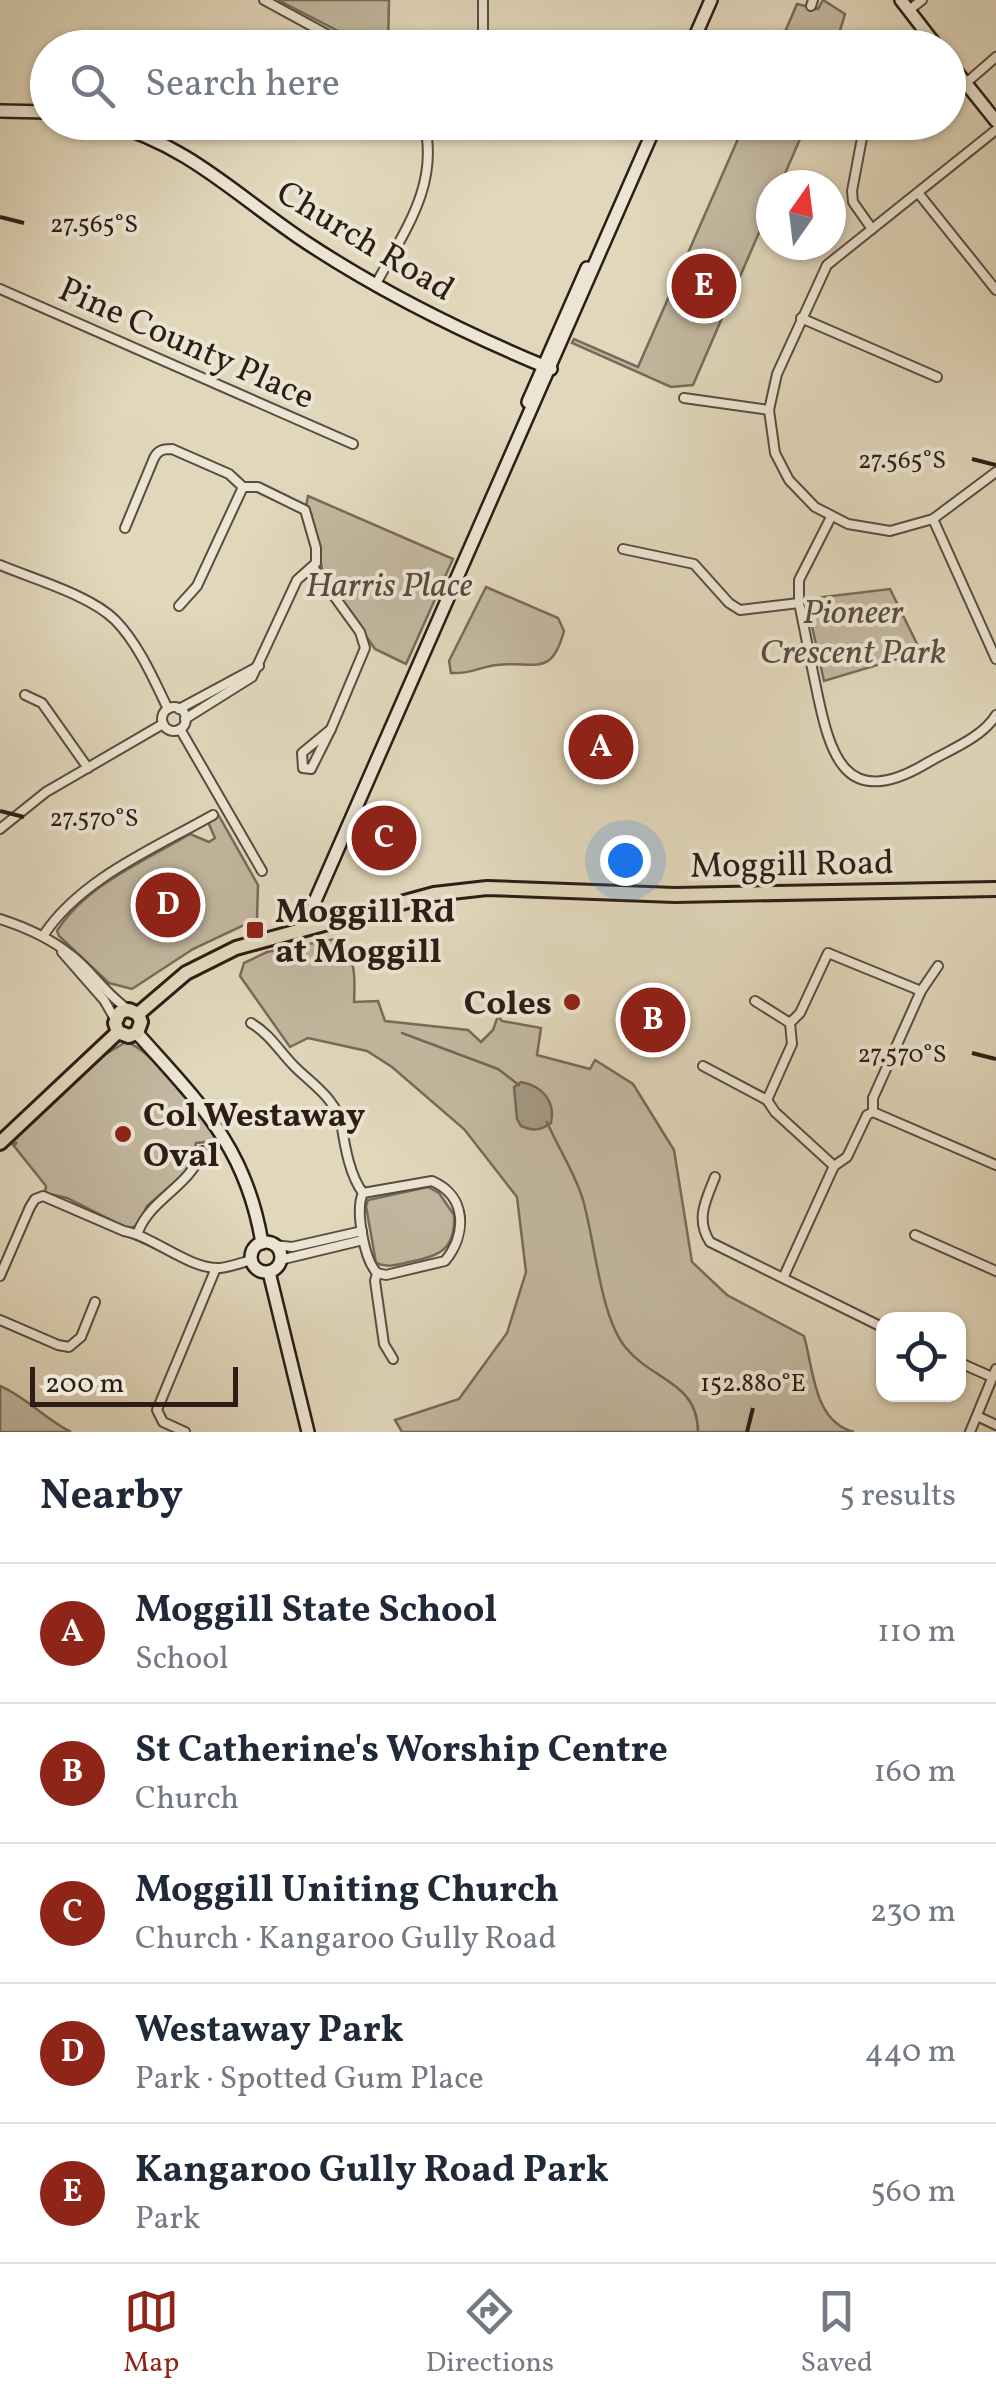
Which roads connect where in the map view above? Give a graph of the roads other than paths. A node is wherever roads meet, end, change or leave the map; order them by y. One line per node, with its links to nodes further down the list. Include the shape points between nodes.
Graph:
1 (264, 0): 6 (street)
2 (483, 0): 7 (street)
3 (711, 0): 8 (main road)
4 (922, 0): 5 (street)
5 (905, 5): 9 (main road)
6 (319, 30)
7 (483, 30)
8 (698, 30)
9 (924, 30)
10 (996, 57): 11 (street)
11 (966, 82): 14 (main road)
12 (0, 111): 13 (main road)
13 (30, 112)
14 (996, 121)
15 (996, 130): 20 (street)
16 (157, 140): 22 (main road, Church Road)
17 (427, 140): 22 (street, via 423,195)
18 (649, 140): 26 (main road)
19 (862, 140): 21 (street, via 853,202)
20 (919, 194): 21 (street); 24 (street)
21 (872, 229): 25 (street, via 828,265)
22 (376, 284): 26 (main road, Church Road)
23 (0, 289): 30 (street, Pine County Place)
24 (996, 290)
25 (801, 318): 27 (street); 29 (street)
26 (547, 367): 56 (main road, via 316,901)
27 (936, 378)
28 (684, 398): 29 (street)
29 (769, 410): 33 (street, via 775,452 788,480)
30 (352, 444)
31 (996, 472): 34 (street)
32 (243, 488): 35 (street, via 229,474 164,449 154,458); 38 (street, via 258,487 305,510 317,556); 40 (street, via 197,586)
33 (832, 517): 34 (street, via 890,530); 39 (street, via 799,580)
34 (934, 519): 41 (street)
35 (126, 528)
36 (623, 549): 39 (street, via 694,564 740,610)
37 (0, 565): 44 (street, via 114,620)
38 (312, 567): 42 (street, via 298,580); 49 (street, via 360,632 364,648)
39 (800, 603): 45 (street, via 826,739 858,780 884,782 912,772)
40 (179, 606)
41 (996, 659)
42 (259, 666): 44 (street); 46 (street, via 246,682)
43 (25, 695): 50 (street, via 42,703)
44 (173, 708): 46 (street); 47 (street)
45 (996, 715)
46 (185, 718): 48 (street)
47 (163, 724): 48 (street); 50 (street)
48 (180, 729): 53 (street)
49 (331, 730): 49 (street, via 312,769 302,768 302,753)
50 (88, 768): 52 (street)
51 (213, 815): 57 (street, via 100,881)
52 (0, 829)
53 (262, 871)
54 (996, 889): 56 (main road, Moggill Road, via 675,895 477,889)
55 (0, 919): 57 (street)
56 (317, 924): 62 (main road, Moggill Road, via 216,956)
57 (43, 936): 58 (street)
58 (60, 948): 62 (street); 65 (street)
59 (938, 966): 60 (street)
60 (920, 991): 64 (street, via 828,952); 69 (street, via 873,1098)
61 (756, 1001): 64 (street)
62 (134, 1012): 65 (main road, via 120,1012); 66 (main road)
63 (251, 1022): 75 (street, via 336,1110)
64 (790, 1023): 68 (street, via 792,1044)
65 (117, 1026): 66 (main road, via 130,1036); 70 (main road)
66 (137, 1033): 79 (main road, via 224,1137)
67 (703, 1066): 68 (street)
68 (767, 1100): 72 (street)
69 (873, 1112): 72 (street, via 847,1157); 73 (street)
70 (0, 1143)
71 (202, 1151): 76 (street, via 196,1168 150,1210)
72 (834, 1166): 87 (street)
73 (996, 1166)
74 (714, 1177): 87 (street, via 701,1216 710,1242)
75 (363, 1193): 78 (street); 85 (street, via 432,1181 459,1208 460,1234 445,1261)
76 (138, 1232): 82 (street); 86 (street, via 38,1197)
77 (914, 1234): 83 (street)
78 (363, 1236): 79 (street, via 292,1247); 81 (street); 85 (street)
79 (268, 1244): 80 (main road, via 253,1250); 81 (main road)
80 (251, 1260): 82 (street); 84 (main road)
81 (280, 1260): 84 (main road)
82 (216, 1268): 96 (street, via 156,1410 159,1419)
83 (996, 1271)
84 (268, 1272): 97 (main road)
85 (377, 1273): 91 (street, via 384,1344)
86 (0, 1276)
87 (784, 1276): 90 (street)
88 (95, 1302): 89 (street, via 70,1347)
89 (0, 1320)
90 (876, 1324)
91 (393, 1359)
92 (966, 1364): 93 (street)
93 (994, 1373): 94 (street)
94 (977, 1416): 95 (street); 98 (street)
95 (996, 1424)
96 (185, 1432)
97 (308, 1432)
98 (970, 1432)

